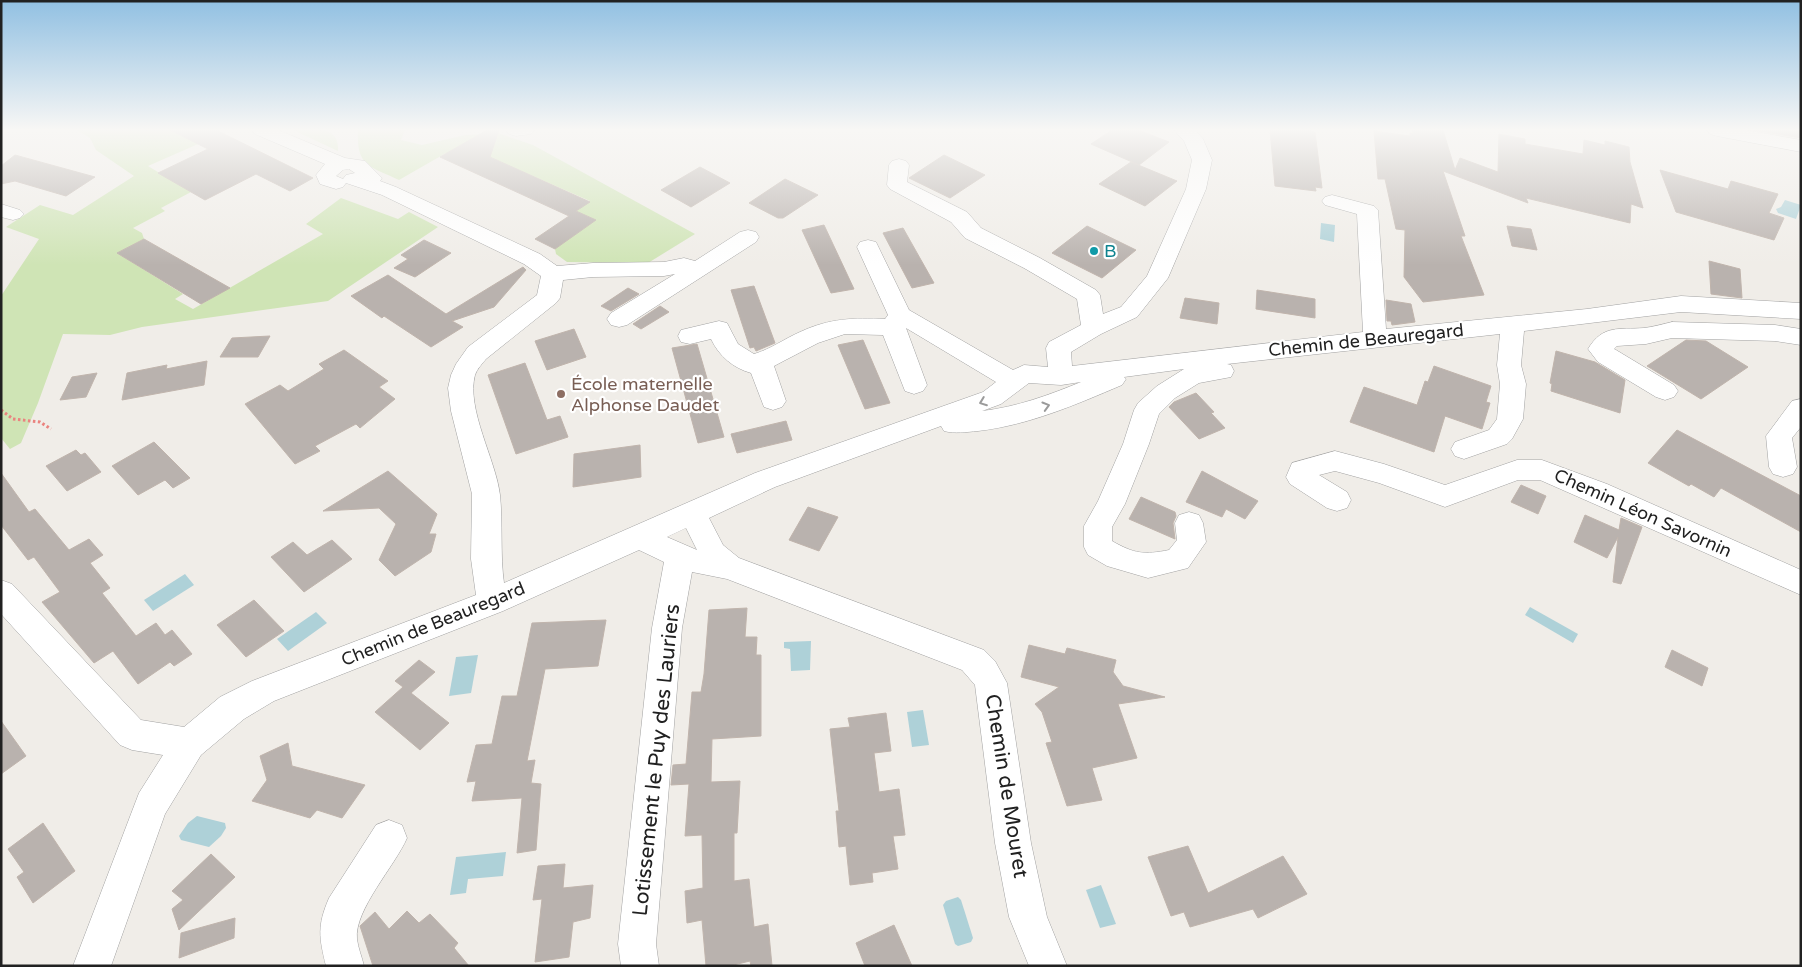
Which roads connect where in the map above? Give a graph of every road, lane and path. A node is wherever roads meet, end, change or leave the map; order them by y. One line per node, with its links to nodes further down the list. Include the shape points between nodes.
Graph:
1 (345, 175): 8 (street, via 389,192 532,259)
2 (898, 175): 15 (street, via 897,185 959,217 973,233 1088,296)
3 (1199, 175): 15 (street, via 1196,189 1157,278 1129,312)
4 (1332, 201): 18 (street, via 1367,210)
5 (743, 234): 7 (street)
6 (868, 247): 12 (street)
7 (690, 268): 8 (street); 11 (street)
8 (553, 274): 42 (street, via 548,298 477,353 463,375 464,411 486,494 486,559)
9 (1801, 311): 10 (street, Chemin de Beauregard, via 1681,304)
10 (1587, 316): 13 (street, Chemin de Beauregard, via 1671,314); 14 (street, Chemin de Beauregard)
11 (619, 320)
12 (897, 321): 20 (street, via 844,326 809,336); 23 (street, via 904,316); 24 (street)
13 (1801, 323)
14 (1513, 324): 18 (street, Chemin de Beauregard); 32 (street, via 1509,365 1513,384 1510,419 1498,437)
15 (1093, 328): 22 (street, via 1058,348)
16 (690, 336): 20 (street, via 719,329 728,349 752,365)
17 (1801, 337): 25 (street, via 1775,332 1672,330 1646,336 1617,336 1600,349)
18 (1375, 338): 19 (street, Chemin de Beauregard)
19 (1229, 355): 21 (street, Chemin de Beauregard); 36 (street, via 1231,362 1223,370 1193,375 1166,392 1147,410 1136,444 1098,526 1098,547 1117,558 1148,566 1178,560 1192,542)
20 (760, 361): 26 (street)
21 (1145, 366): 22 (street, Chemin de Beauregard); 30 (street, Chemin de Beauregard, one-way to 21, via 997,419 1052,404)
22 (1061, 376): 23 (street, Chemin de Beauregard, via 1024,374)
23 (1014, 382): 30 (street, Chemin de Beauregard, one-way to 30, via 992,398)
24 (914, 385)
25 (1665, 391)
26 (773, 401)
27 (1801, 408): 31 (street)
28 (1, 410): 29 (path, via 17,422 38,422)
29 (51, 429)
30 (912, 429): 35 (street, Chemin de Beauregard, via 765,480)
31 (1790, 441): 33 (street)
32 (1464, 449)
33 (1783, 467)
34 (1337, 500): 40 (street, Chemin Léon Savornin, via 1300,477 1302,470 1335,461 1445,496 1516,470 1542,470)
35 (693, 514): 37 (street, Chemin de Beauregard); 39 (street, via 713,553)
36 (1189, 523)
37 (642, 538): 38 (street); 42 (street, Chemin de Beauregard)
38 (680, 556): 39 (street, via 711,567); 47 (street, Lotissement le Puy des Lauriers, via 667,628 637,944)
39 (729, 567): 48 (street, Chemin de Mouret, via 973,660 984,671 991,683 1013,843 1028,916)
40 (1801, 583)
41 (1, 593): 43 (street, via 132,734)
42 (492, 602): 43 (street, Chemin de Beauregard, via 263,691 232,708)
43 (189, 744): 45 (street, Chemin de Beauregard, via 151,806)
44 (389, 838): 46 (street, via 342,911 338,938)
45 (92, 966)
46 (345, 966)
47 (640, 966)
48 (1048, 966)

